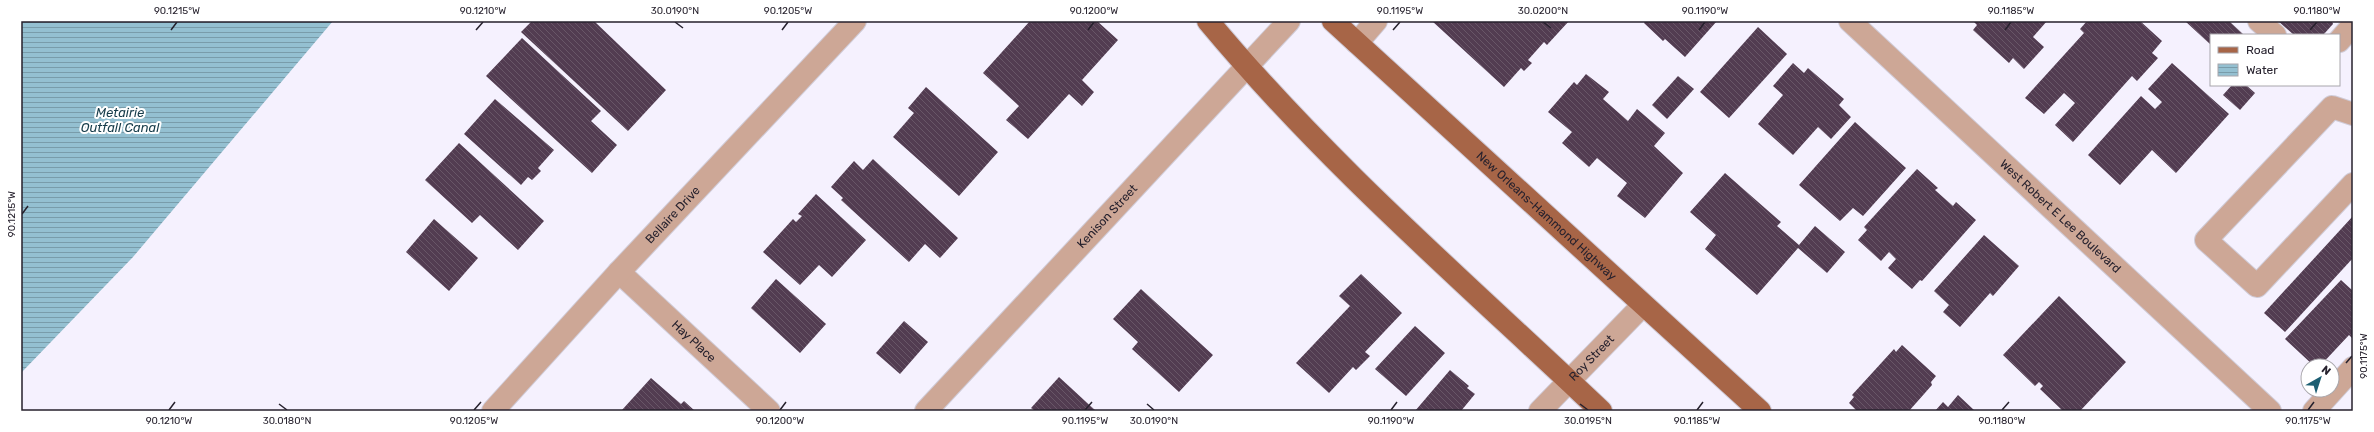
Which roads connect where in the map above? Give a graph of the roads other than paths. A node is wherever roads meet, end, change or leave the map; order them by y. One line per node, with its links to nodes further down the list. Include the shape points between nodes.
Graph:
1 (855, 21): 15 (street, Bellaire Drive)
2 (1208, 21): 12 (main road)
3 (1289, 21): 12 (street, Kenison Street)
4 (1333, 21): 11 (main road, New Orleans-Hammond Highway)
5 (1376, 21): 11 (street)
6 (1850, 21): 25 (street, West Robert E Lee Boulevard)
7 (2259, 21): 9 (street)
8 (2353, 25): 10 (street)
9 (2274, 34)
10 (2340, 40)
11 (1357, 43): 16 (main road, New Orleans-Hammond Highway)
12 (1246, 67): 18 (main road, via 1401,225); 21 (street, Kenison Street)
13 (2353, 114): 14 (street, via 2332,107 2206,240 2257,286)
14 (2353, 184)
15 (619, 272): 19 (street, Bellaire Drive); 20 (street, Hay Place)
16 (1643, 305): 18 (street, Roy Street); 24 (main road, New Orleans-Hammond Highway)
17 (2353, 368): 26 (street)
18 (1569, 380): 22 (street, Roy Street); 23 (main road)
19 (493, 411)
20 (769, 411)
21 (926, 411)
22 (1540, 411)
23 (1601, 411)
24 (1760, 411)
25 (2270, 411)
26 (2314, 411)

